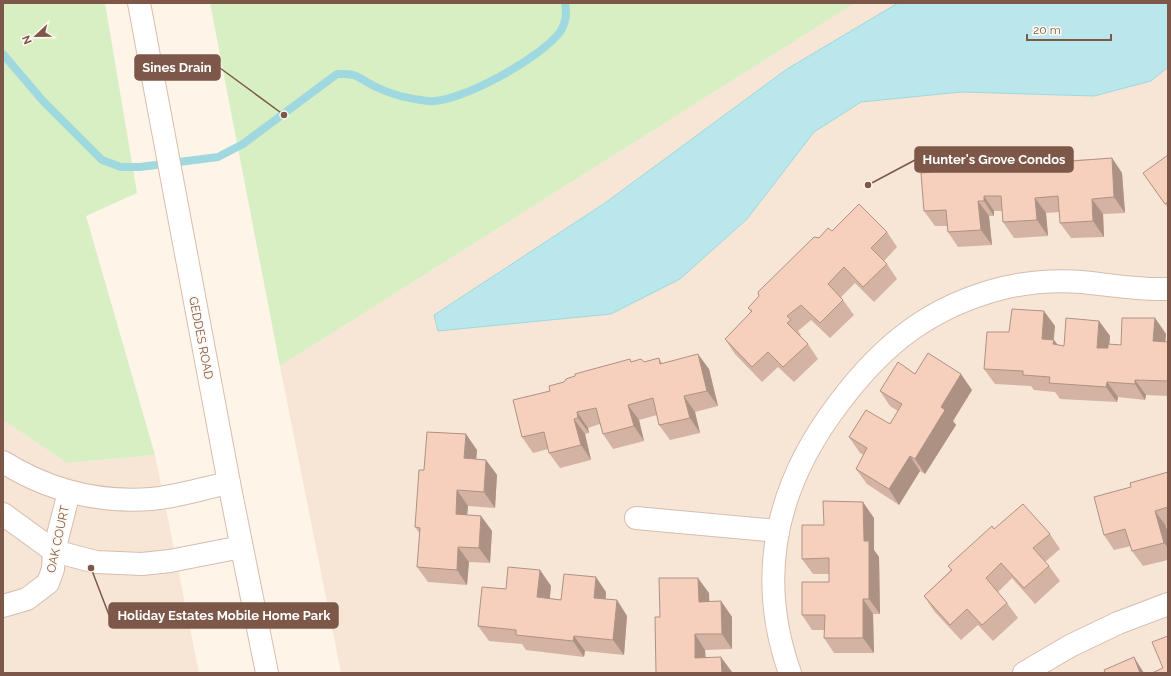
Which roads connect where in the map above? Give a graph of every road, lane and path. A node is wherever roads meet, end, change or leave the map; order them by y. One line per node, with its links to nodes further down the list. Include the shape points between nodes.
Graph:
1 (139, 3): 4 (street, GEDDES ROAD)
2 (1168, 289): 8 (street, via 1143,290 1080,282 1034,283 978,295 927,319 896,340 875,359 824,422 796,473)
3 (3, 462): 5 (street, via 34,480)
4 (229, 483): 5 (street, via 152,499 107,499); 9 (street, GEDDES ROAD)
5 (69, 492): 10 (street, OAK COURT)
6 (3, 514): 10 (street)
7 (636, 518): 8 (street)
8 (778, 532): 14 (street, via 774,558 775,619 782,652)
9 (242, 547): 10 (street, via 142,564 96,562); 13 (street, GEDDES ROAD)
10 (54, 551): 12 (street, OAK COURT, via 53,569 48,583 27,599)
11 (1168, 604): 15 (street, via 1118,622)
12 (3, 606)
13 (267, 673)
14 (790, 673)
15 (1024, 673)

